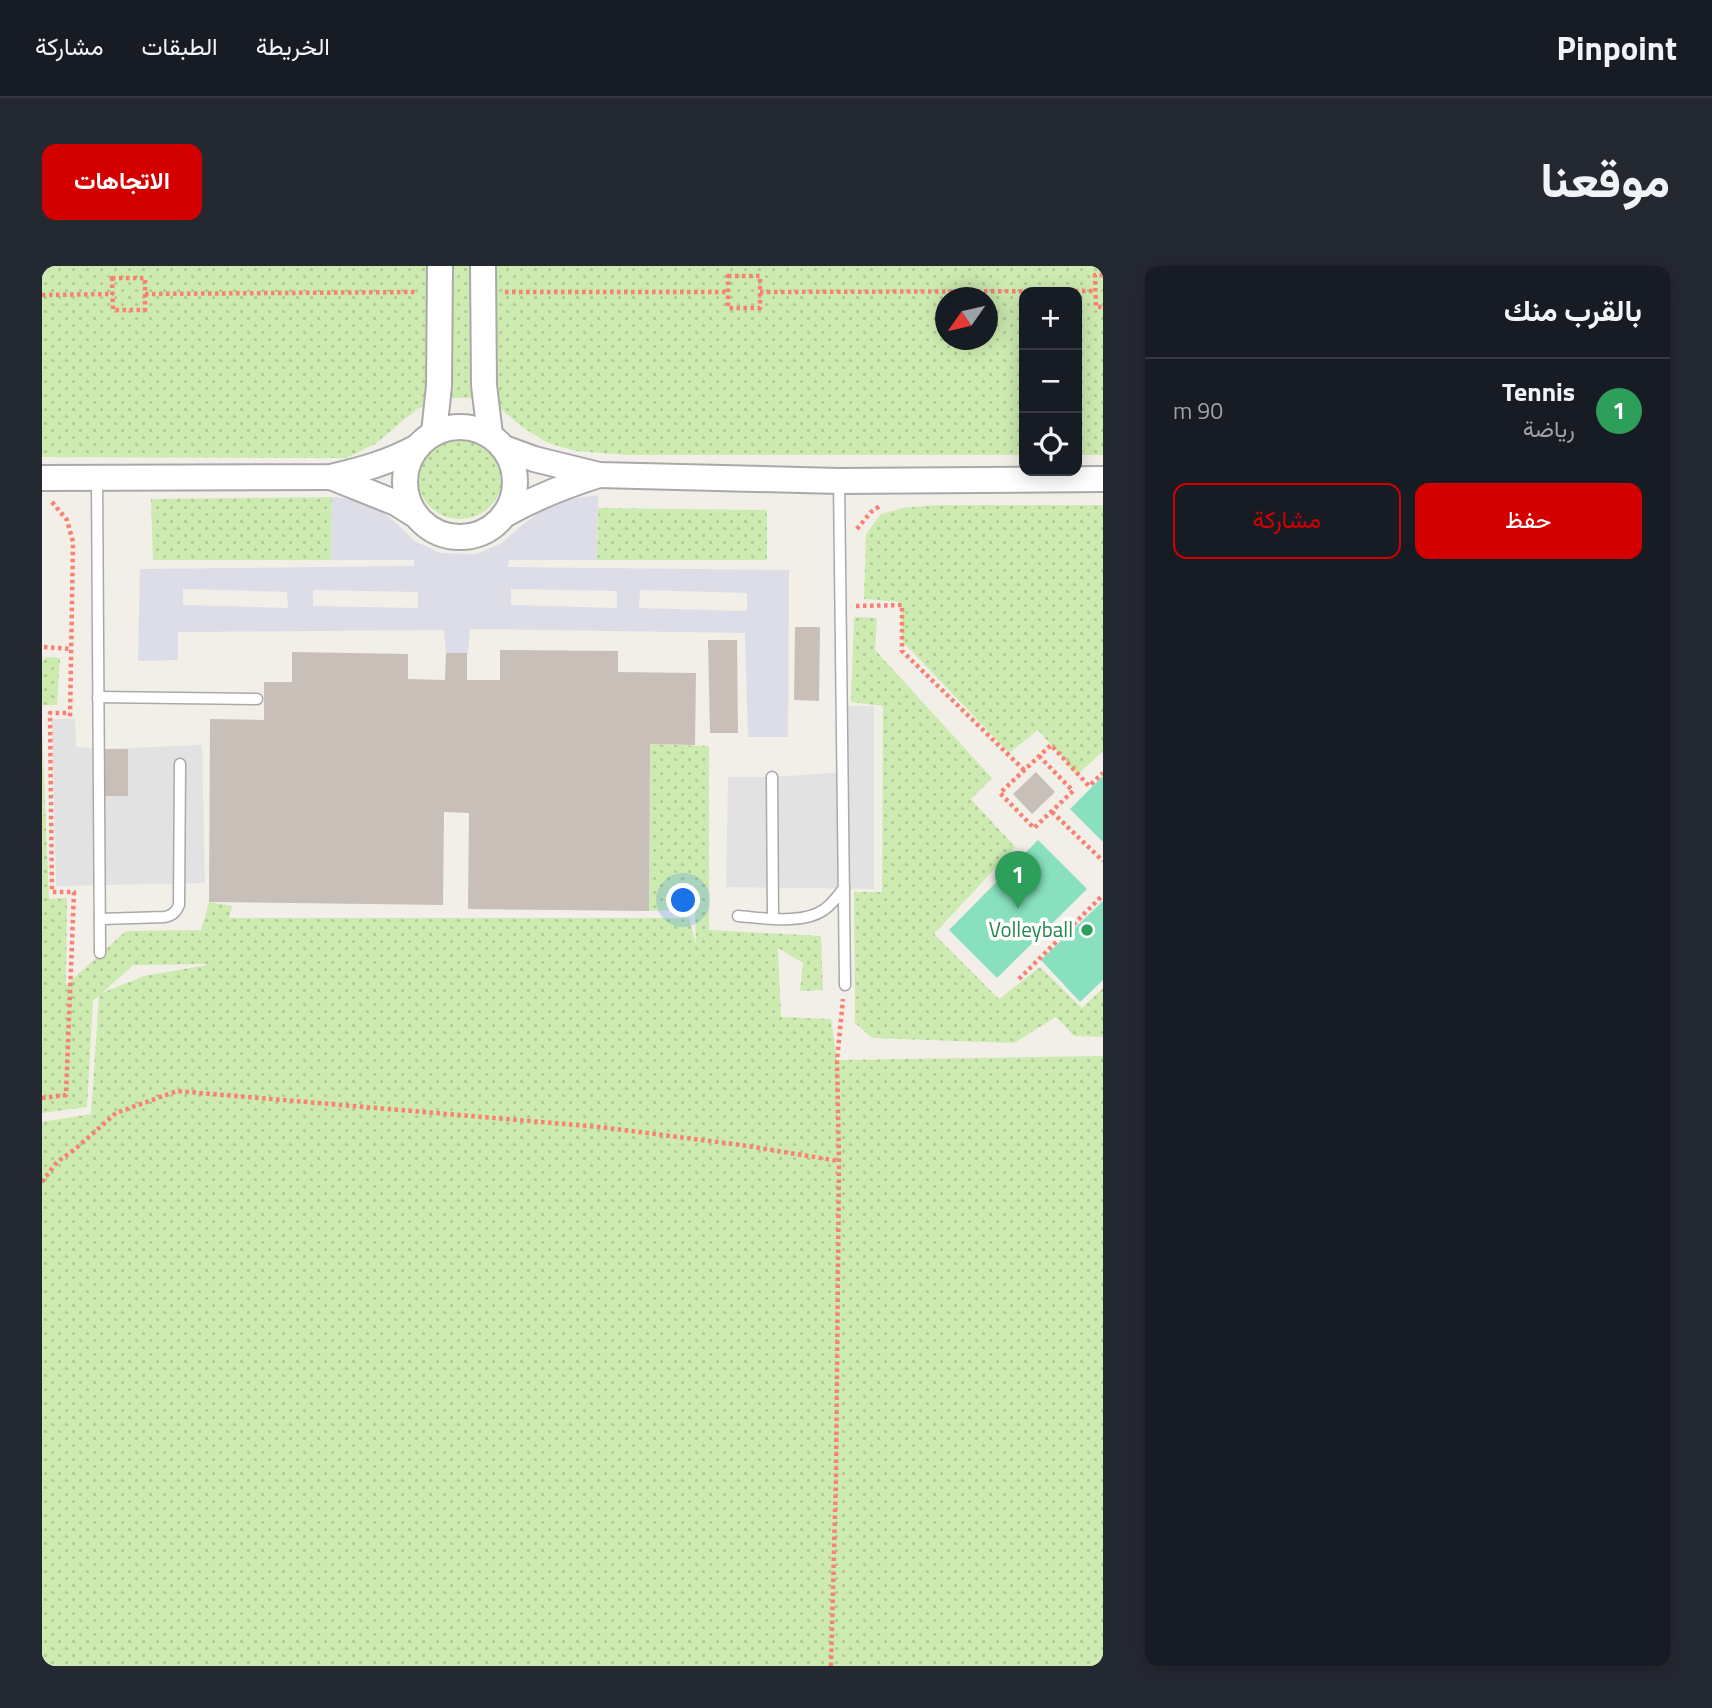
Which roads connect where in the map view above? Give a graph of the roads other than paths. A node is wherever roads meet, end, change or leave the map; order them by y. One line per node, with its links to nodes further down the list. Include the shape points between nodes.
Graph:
1 (440, 266): 3 (street, via 439,386)
2 (482, 266): 4 (street, via 484,385)
3 (426, 440): 4 (street, via 447,428 462,427 477,429); 6 (street, via 397,457); 11 (street, via 408,463 405,480)
4 (496, 442): 5 (street, via 534,459); 12 (street, via 512,464 515,482)
5 (599, 475): 9 (street); 12 (street, via 566,485)
6 (331, 477): 7 (street); 11 (street)
7 (97, 478): 10 (street); 13 (lane)
8 (1103, 478): 9 (street)
9 (839, 481): 17 (lane)
10 (46, 490)
11 (415, 515): 12 (street, via 430,529 449,537 470,537 489,529)
12 (504, 515)
13 (98, 697): 14 (lane); 20 (lane)
14 (257, 699)
15 (180, 764): 20 (lane, via 177,910 165,917)
16 (772, 777): 19 (lane)
17 (844, 888): 19 (lane, via 813,916); 22 (lane)
18 (738, 916): 19 (lane)
19 (773, 918)
20 (100, 919): 21 (lane)
21 (100, 953)
22 (845, 985)

